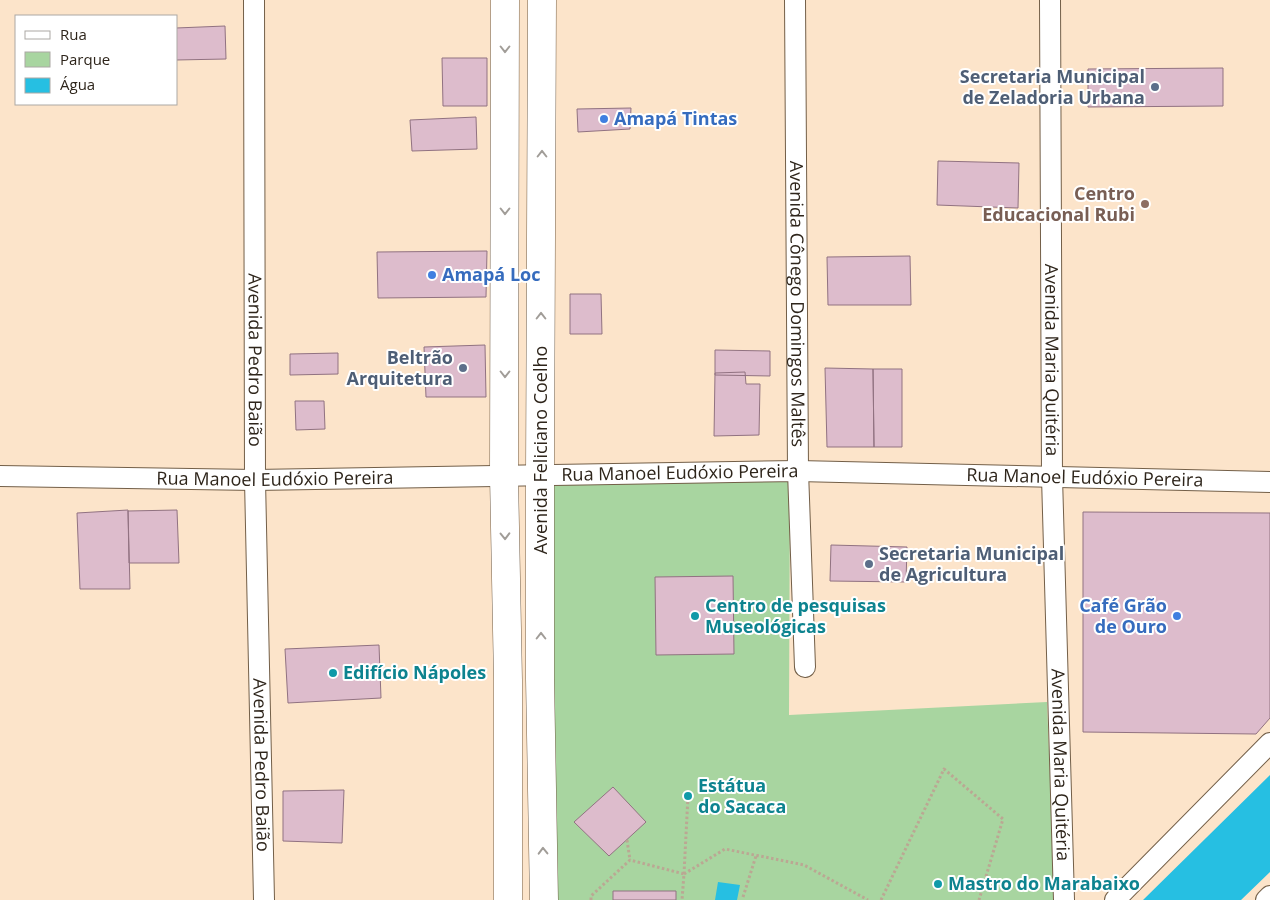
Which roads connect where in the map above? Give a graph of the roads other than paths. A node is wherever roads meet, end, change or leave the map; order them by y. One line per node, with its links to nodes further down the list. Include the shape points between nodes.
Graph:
1 (254, 0): 13 (street, Avenida Pedro Baião)
2 (505, 0): 7 (street, Avenida Feliciano Coelho, one-way to 7)
3 (542, 0): 6 (street, Avenida Feliciano Coelho)
4 (795, 0): 8 (street, Avenida Cônego Domingos Maltês)
5 (1050, 0): 12 (street, Avenida Maria Quitéria)
6 (543, 95): 7 (street); 11 (street, Avenida Feliciano Coelho, one-way to 6)
7 (506, 96): 10 (street, Avenida Feliciano Coelho, one-way to 10)
8 (798, 471): 11 (street, Rua Manoel Eudóxio Pereira); 12 (street, Rua Manoel Eudóxio Pereira); 15 (street, Avenida Cônego Domingos Maltês)
9 (0, 476): 13 (street, Rua Manoel Eudóxio Pereira)
10 (504, 476): 11 (street, Rua Manoel Eudóxio Pereira); 13 (street, Rua Manoel Eudóxio Pereira); 17 (street, Avenida Feliciano Coelho, one-way to 17)
11 (540, 476): 16 (street, Avenida Feliciano Coelho, one-way to 11)
12 (1052, 477): 14 (street, Rua Manoel Eudóxio Pereira); 23 (street, Avenida Maria Quitéria)
13 (256, 480): 20 (street, Avenida Pedro Baião)
14 (1270, 482)
15 (805, 667)
16 (540, 679): 17 (street); 22 (street, Avenida Feliciano Coelho, one-way to 16)
17 (508, 680): 21 (street, Avenida Feliciano Coelho)
18 (1270, 743): 24 (street)
19 (1270, 896): 25 (street)
20 (264, 900)
21 (508, 900)
22 (544, 900)
23 (1064, 900)
24 (1115, 900)
25 (1266, 900)

